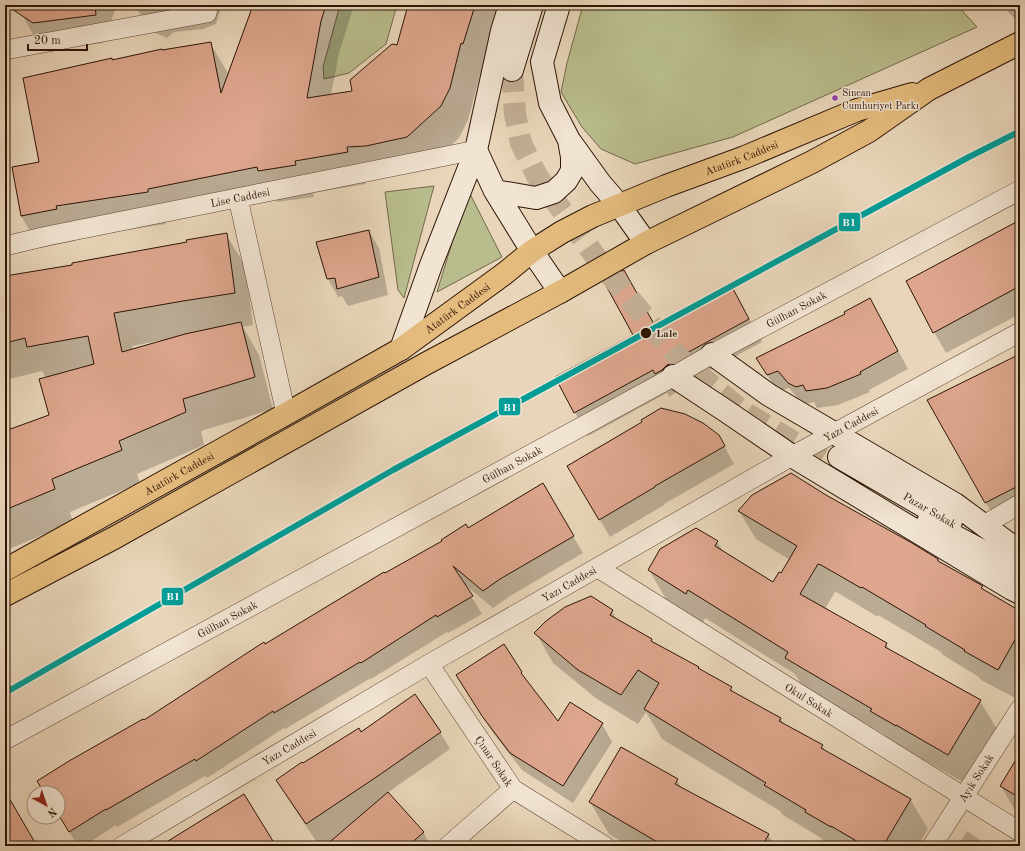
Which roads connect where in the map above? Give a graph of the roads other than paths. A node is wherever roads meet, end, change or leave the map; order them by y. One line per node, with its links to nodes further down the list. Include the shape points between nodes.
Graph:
1 (209, 5): 7 (street, via 207,13)
2 (510, 5): 10 (main road)
3 (532, 5): 4 (main road, via 519,71)
4 (545, 5)
5 (559, 5): 9 (main road, via 542,62 550,103)
6 (1020, 44): 8 (main road, Atatürk Caddesi)
7 (5, 50)
8 (929, 89): 14 (main road, Atatürk Caddesi, via 857,110 745,157); 15 (main road, Atatürk Caddesi, via 869,131)
9 (570, 140): 12 (main road, via 572,171 554,192 536,198); 14 (main road)
10 (476, 150): 12 (main road); 13 (street, Lise Caddesi); 20 (main road)
11 (1020, 190): 21 (street, Gülhan Sokak)
12 (494, 191): 17 (main road)
13 (238, 198): 16 (street, Lise Caddesi); 23 (street)
14 (619, 205): 15 (main road); 17 (main road, Atatürk Caddesi, via 562,232)
15 (646, 244): 18 (main road, Atatürk Caddesi)
16 (5, 246)
17 (532, 251): 18 (main road); 20 (main road, Atatürk Caddesi)
18 (560, 292): 34 (main road)
19 (1020, 332): 24 (street, Yazı Caddesi)
20 (401, 349): 23 (main road, Atatürk Caddesi)
21 (712, 354): 22 (street, Gülhan Sokak); 24 (main road, via 769,394)
22 (673, 376): 25 (main road); 37 (street, Gülhan Sokak)
23 (286, 414): 31 (main road, Atatürk Caddesi)
24 (834, 433): 25 (street, Yazı Caddesi); 27 (main road, via 955,504)
25 (792, 456): 30 (street, Yazı Caddesi); 33 (main road)
26 (1020, 504): 27 (street)
27 (984, 525): 28 (main road)
28 (1020, 552)
29 (1020, 565): 32 (main road, Pazar Sokak, via 974,536 835,460 920,518)
30 (598, 568): 35 (street, Yazı Caddesi); 39 (street, Okul Sokak)
31 (5, 570)
32 (1020, 571)
33 (1020, 593)
34 (5, 596)
35 (429, 664): 38 (street, Çınar Sokak); 41 (street, Yazı Caddesi)
36 (1020, 709): 39 (street, Ayık Sokak)
37 (5, 740)
38 (513, 789): 42 (street); 43 (street, Çınar Sokak)
39 (963, 798): 40 (street, Okul Sokak); 44 (street, Ayık Sokak)
40 (1020, 832)
41 (122, 846)
42 (448, 846)
43 (605, 846)
44 (932, 846)

